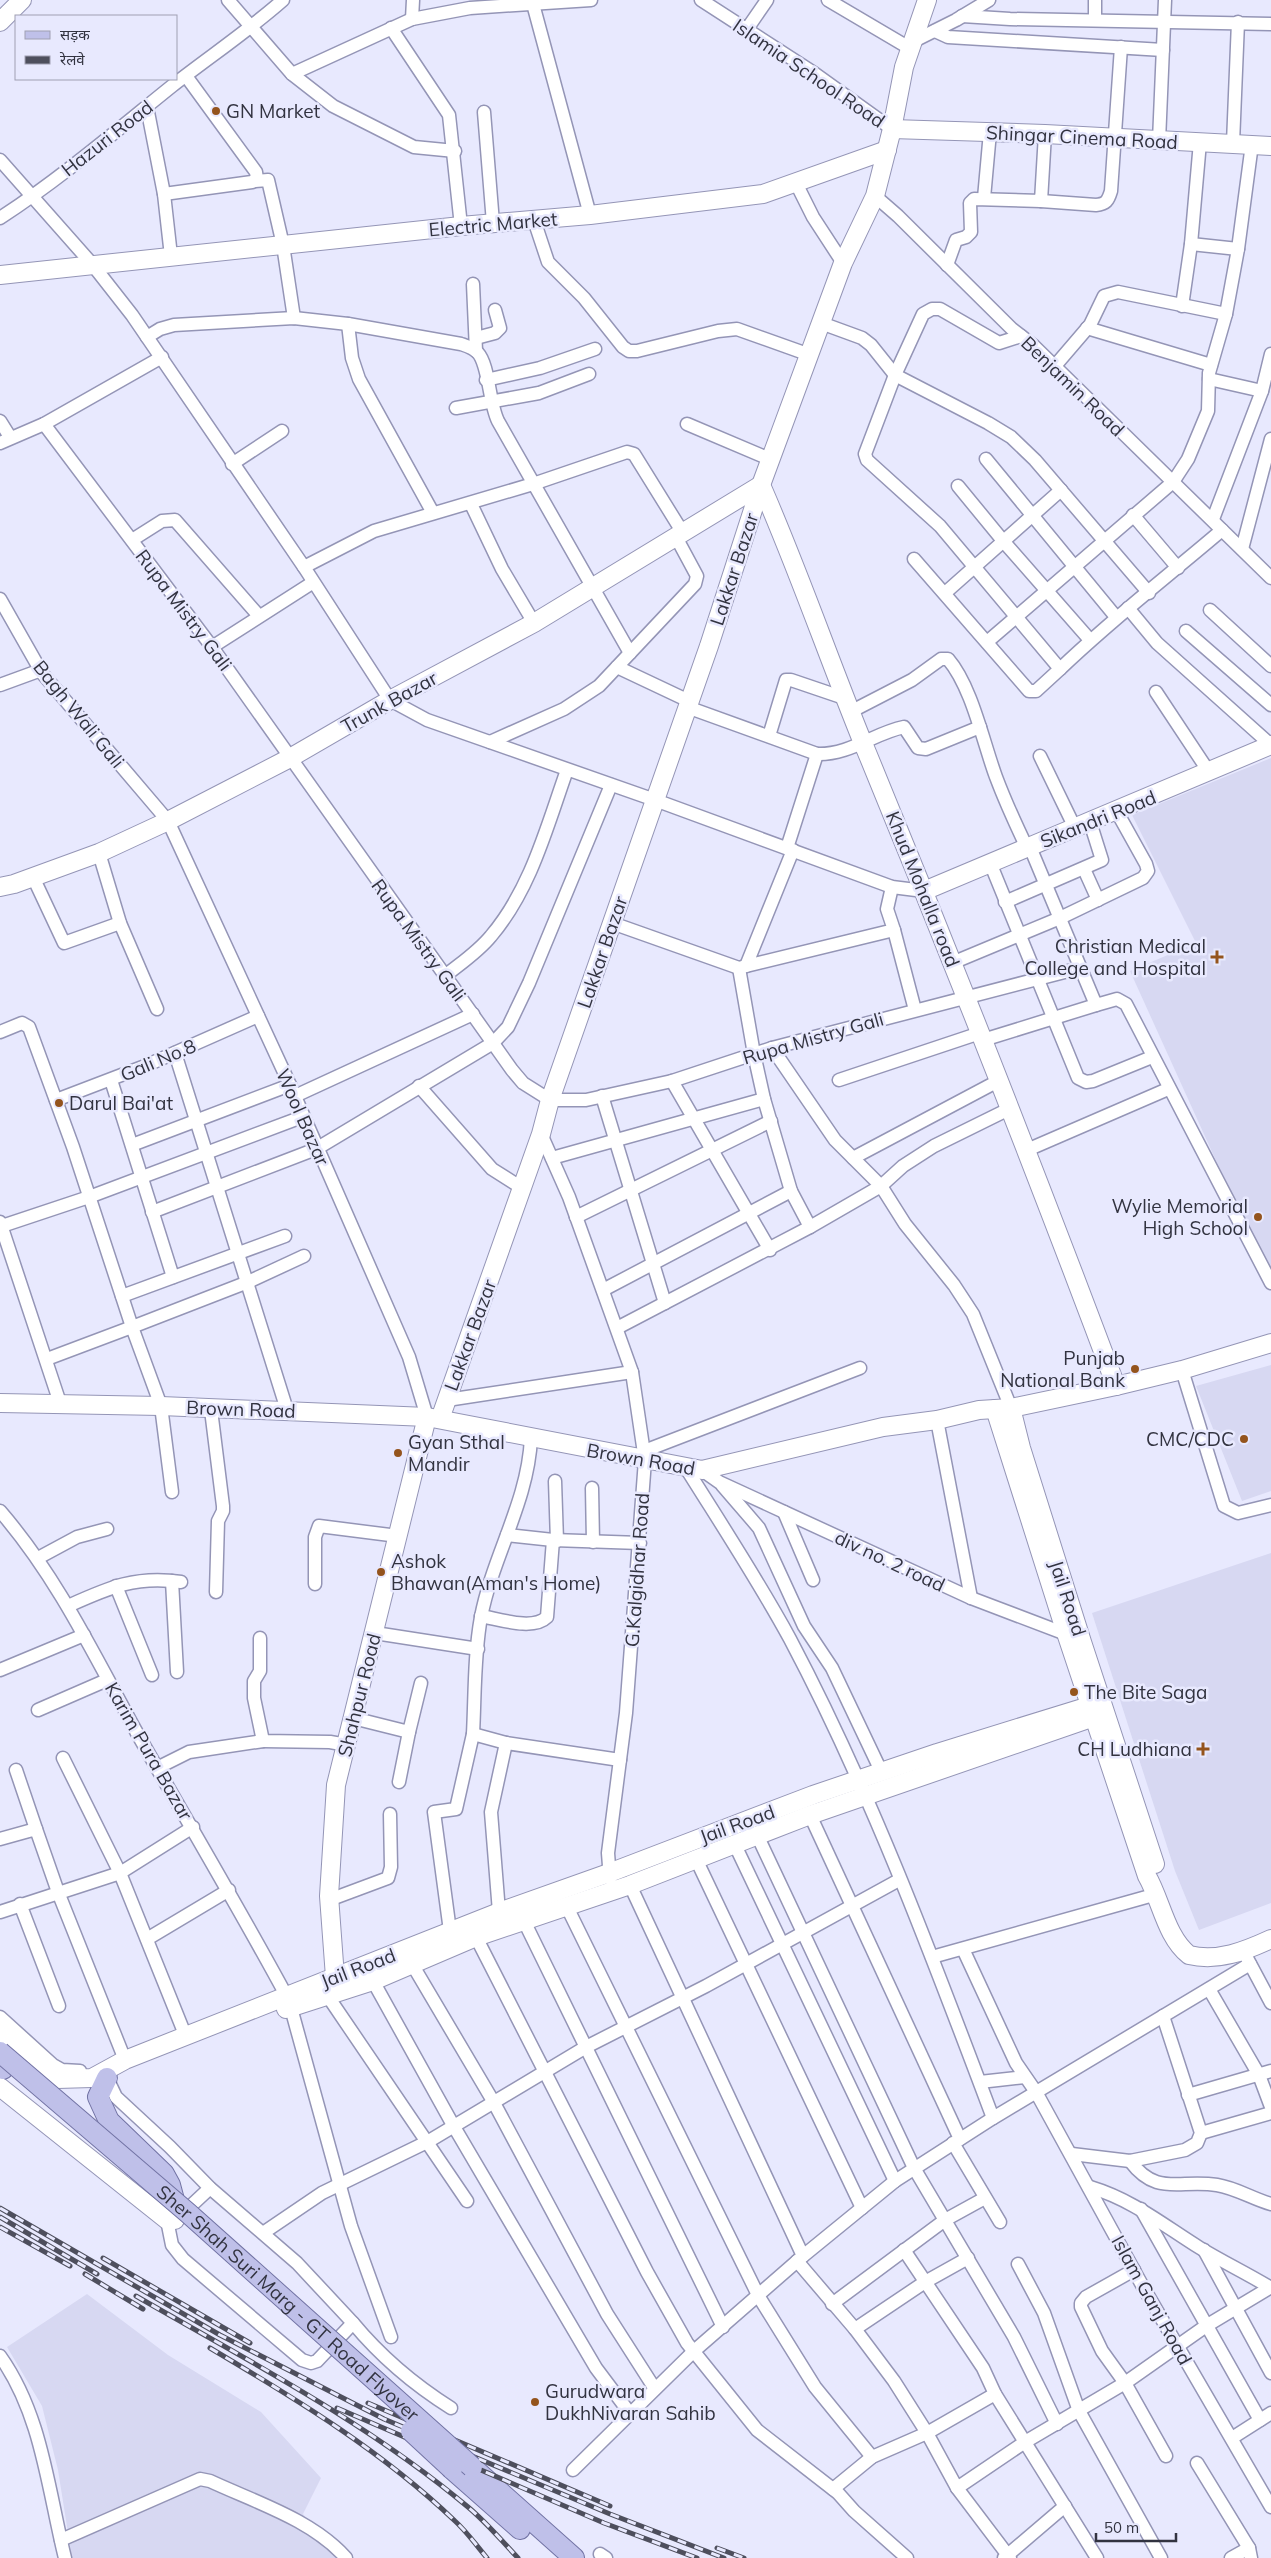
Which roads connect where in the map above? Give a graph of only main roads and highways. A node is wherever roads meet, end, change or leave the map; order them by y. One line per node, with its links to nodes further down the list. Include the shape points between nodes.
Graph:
1 (0, 2052): 4 (main road, Sher Shah Suri Marg - GT Road Flyover, bridge)
2 (0, 2067): 5 (main road, Sher Shah Suri Marg - GT Road Flyover, bridge, via 179,2221)
3 (101, 2089): 4 (main road, via 109,2121 164,2174 170,2185)
4 (172, 2214): 6 (main road, Sher Shah Suri Marg - GT Road Flyover, bridge)
5 (553, 2558)
6 (574, 2558)

